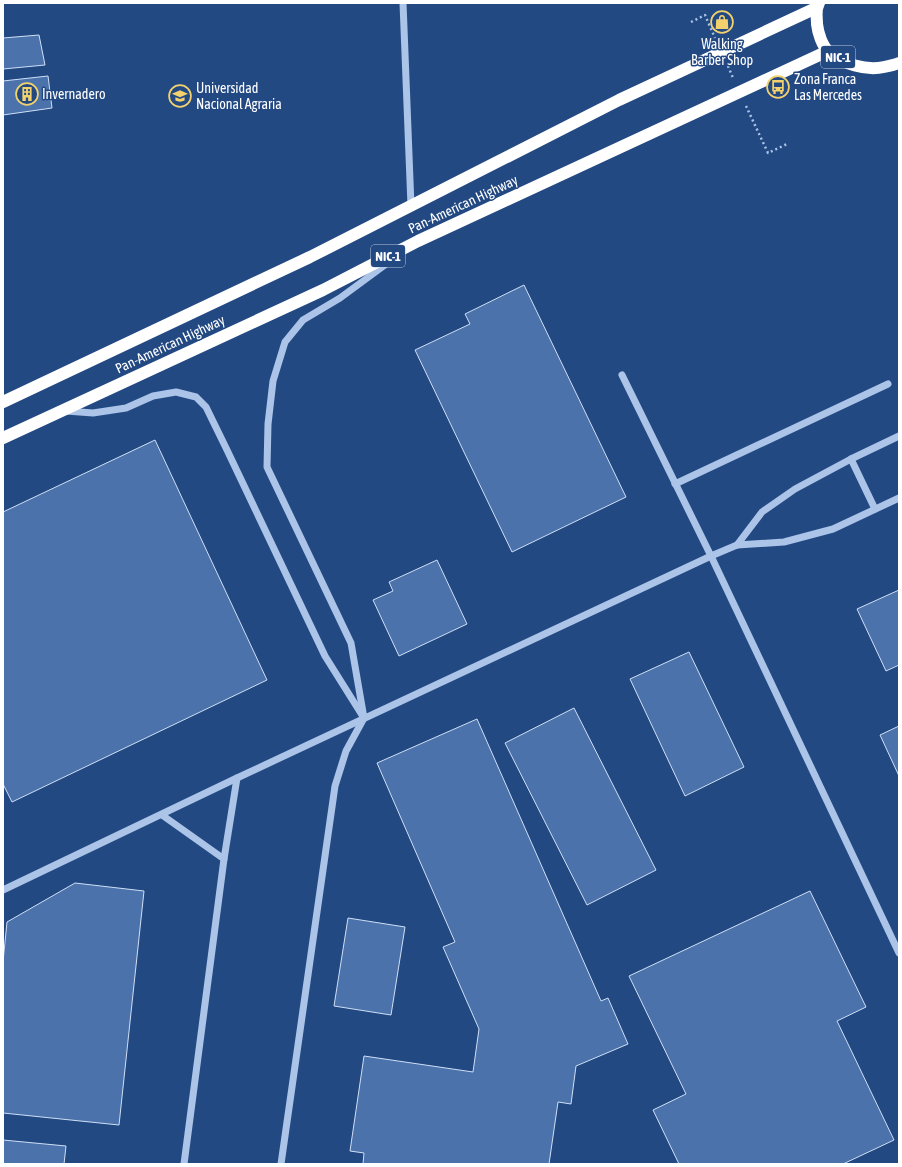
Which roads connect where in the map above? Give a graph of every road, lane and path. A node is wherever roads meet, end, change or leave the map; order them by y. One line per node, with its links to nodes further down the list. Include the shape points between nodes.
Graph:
1 (404, 3): 9 (street)
2 (817, 6): 5 (highway, NIC-1, via 818,29); 9 (highway, Pan-American Highway / NIC-1, via 619,100)
3 (704, 15): 4 (path)
4 (691, 22)
5 (828, 51): 6 (highway, NIC-1, via 846,62 865,68 883,68); 10 (highway, Pan-American Highway / NIC-1)
6 (899, 63)
7 (787, 144): 8 (path)
8 (768, 153)
9 (411, 206): 13 (highway, Pan-American Highway / NIC-1, via 310,257)
10 (418, 241): 14 (highway, Pan-American Highway / NIC-1, via 323,290); 23 (street, via 340,298 304,320 285,342 273,381 268,424 267,467 351,643)
11 (622, 375): 18 (street)
12 (888, 384): 18 (street)
13 (3, 402)
14 (60, 411): 16 (highway, Pan-American Highway / NIC-1); 23 (street, via 93,413 126,408 153,396 176,392 196,397 206,407 325,656)
15 (899, 436): 17 (street)
16 (3, 438)
17 (851, 459): 20 (street); 21 (street, via 795,489 762,512)
18 (675, 484): 22 (street)
19 (899, 498): 20 (street)
20 (875, 509): 21 (street, via 833,528 784,542)
21 (737, 545): 22 (street)
22 (711, 556): 23 (street); 28 (street)
23 (364, 718): 24 (street); 30 (street, via 346,751 335,786)
24 (237, 778): 25 (street); 26 (street)
25 (162, 815): 26 (street); 27 (street)
26 (224, 859): 29 (street)
27 (3, 890)
28 (899, 953)
29 (184, 1164)
30 (281, 1164)

